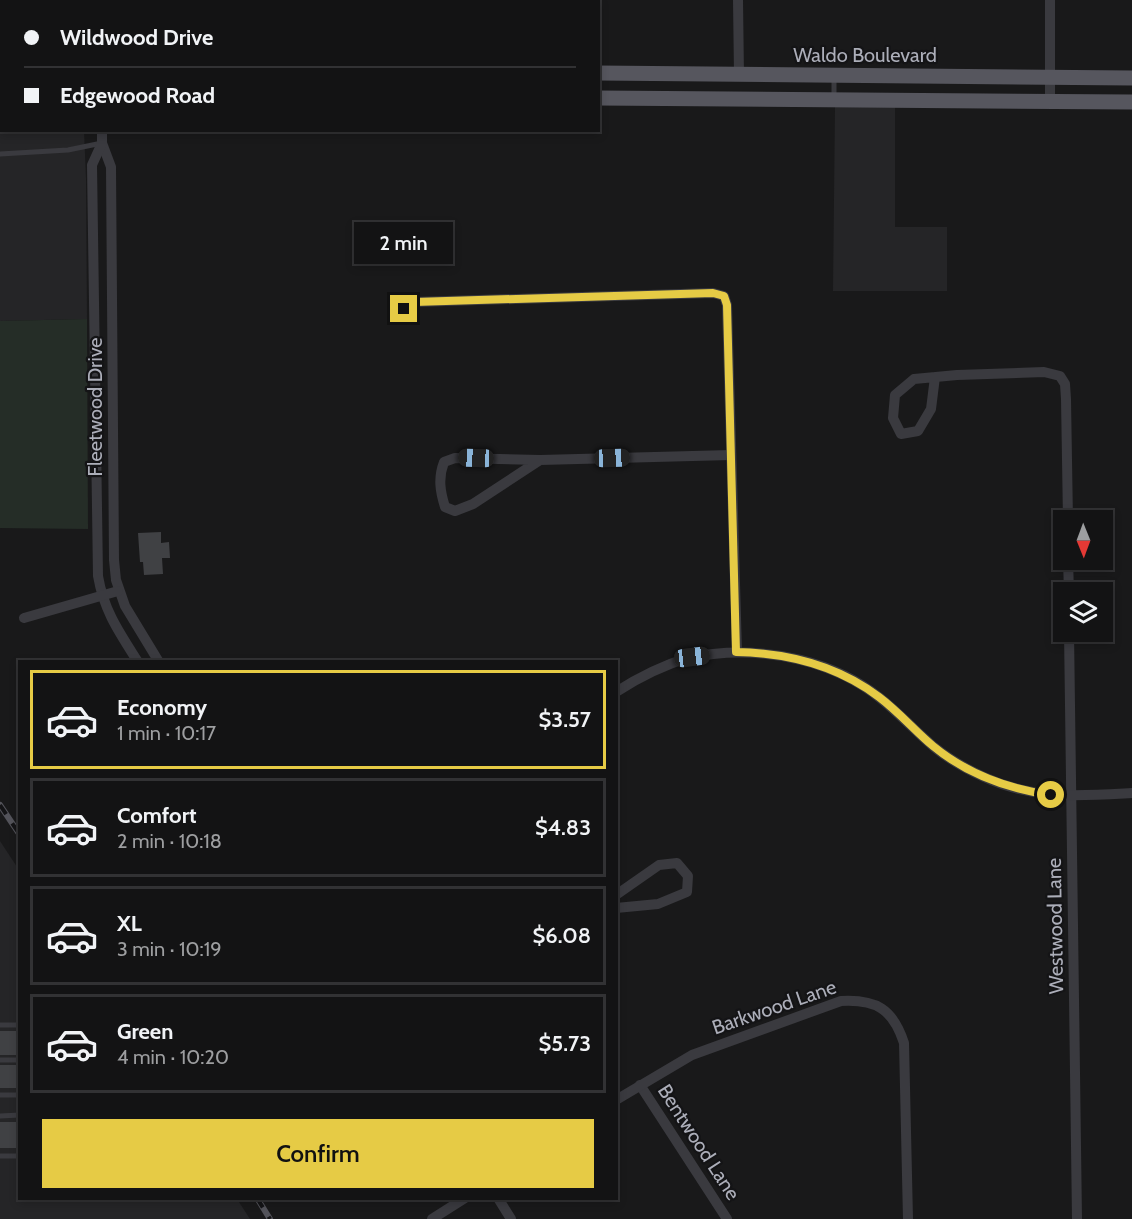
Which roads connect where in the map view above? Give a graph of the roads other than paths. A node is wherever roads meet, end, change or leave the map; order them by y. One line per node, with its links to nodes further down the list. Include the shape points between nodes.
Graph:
1 (738, 0): 4 (street)
2 (1050, 0): 6 (street)
3 (600, 73): 4 (main road, Waldo Boulevard)
4 (739, 75): 5 (main road, Waldo Boulevard)
5 (834, 76): 6 (main road, Waldo Boulevard); 9 (lane)
6 (1050, 77): 7 (main road, Waldo Boulevard); 10 (street)
7 (1132, 78)
8 (600, 98): 9 (main road)
9 (834, 99): 10 (main road)
10 (1050, 101): 11 (main road)
11 (1132, 102)
12 (102, 132): 13 (street, Fleetwood Drive)
13 (102, 142): 14 (lane, via 68,150); 20 (street, Fleetwood Drive, via 111,167 114,560); 21 (street, Fleetwood Drive, via 92,165 97,555)
14 (0, 154)
15 (393, 315): 17 (street, via 414,302 713,293 724,296)
16 (935, 377): 16 (street, via 914,380 895,395 893,418 901,434 918,431 931,409); 19 (street, via 1044,372 1060,376 1066,399)
17 (731, 455): 18 (street); 24 (street)
18 (540, 460): 18 (street, via 455,458 444,462 440,472 445,507 456,511 473,504)
19 (1068, 510)
20 (118, 591): 21 (street); 26 (street, Fleetwood Drive)
21 (102, 596): 22 (street); 25 (street, Fleetwood Drive)
22 (24, 618)
23 (1069, 642): 29 (street, Westwood Lane)
24 (736, 652): 27 (street, via 692,657); 29 (street, via 795,658 835,671 879,697 934,747 968,769 1034,793)
25 (137, 660)
26 (158, 660)
27 (618, 691)
28 (1132, 793): 29 (street)
29 (1071, 796): 50 (street, Westwood Lane)
30 (618, 894): 31 (street, via 659,865 677,863 688,876 687,892 658,904)
31 (618, 908)
32 (0, 1025): 33 (lane)
33 (18, 1025)
34 (0, 1060): 35 (lane)
35 (18, 1060)
36 (640, 1085): 39 (street, Barkwood Lane); 48 (street, Bentwood Lane); 49 (street, Barkwood Lane, via 692,1054 841,1001 859,1000 877,1006 894,1019 903,1044)
37 (0, 1095): 38 (lane)
38 (18, 1095)
39 (618, 1100)
40 (18, 1115): 41 (lane)
41 (0, 1116)
42 (0, 1156): 43 (lane)
43 (18, 1156)
44 (462, 1200): 46 (street)
45 (499, 1200): 47 (street)
46 (432, 1219)
47 (511, 1219)
48 (727, 1219)
49 (908, 1219)
50 (1077, 1219)

